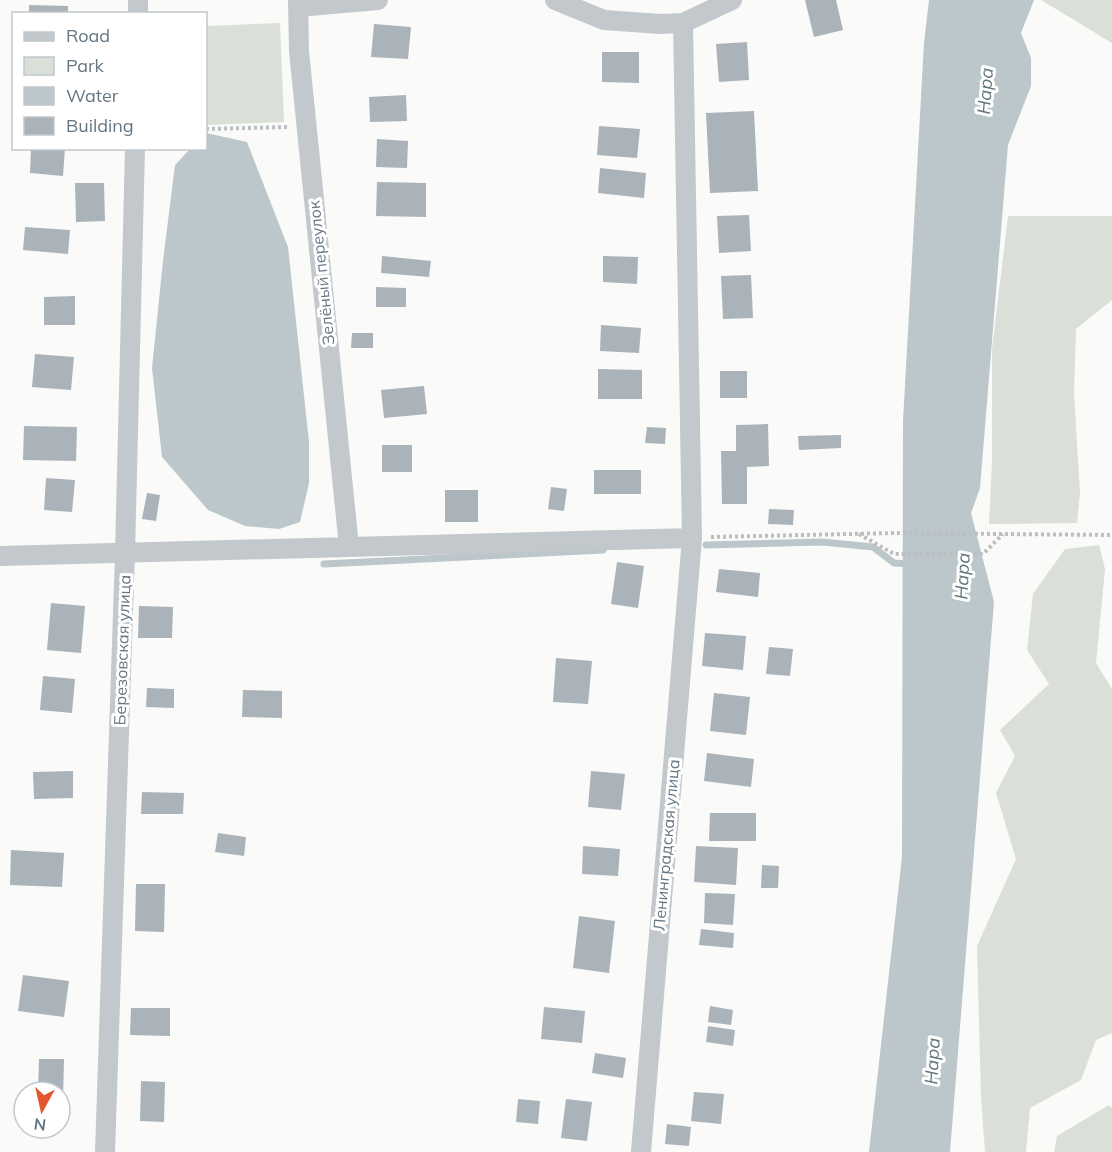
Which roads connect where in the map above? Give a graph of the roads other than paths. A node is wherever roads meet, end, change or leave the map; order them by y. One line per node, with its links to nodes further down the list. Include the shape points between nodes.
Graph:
1 (378, 0): 4 (street)
2 (555, 0): 5 (street, via 604,20)
3 (732, 0): 5 (street)
4 (298, 3): 8 (street, Зелёный переулок, via 306,126)
5 (683, 23): 7 (street, Ленинградская улица)
6 (135, 150): 9 (street, Березовская улица)
7 (692, 538): 8 (street); 12 (street, Ленинградская улица)
8 (349, 547): 9 (street)
9 (125, 553): 10 (street); 11 (street, Березовская улица)
10 (0, 556)
11 (105, 1152)
12 (641, 1152)

